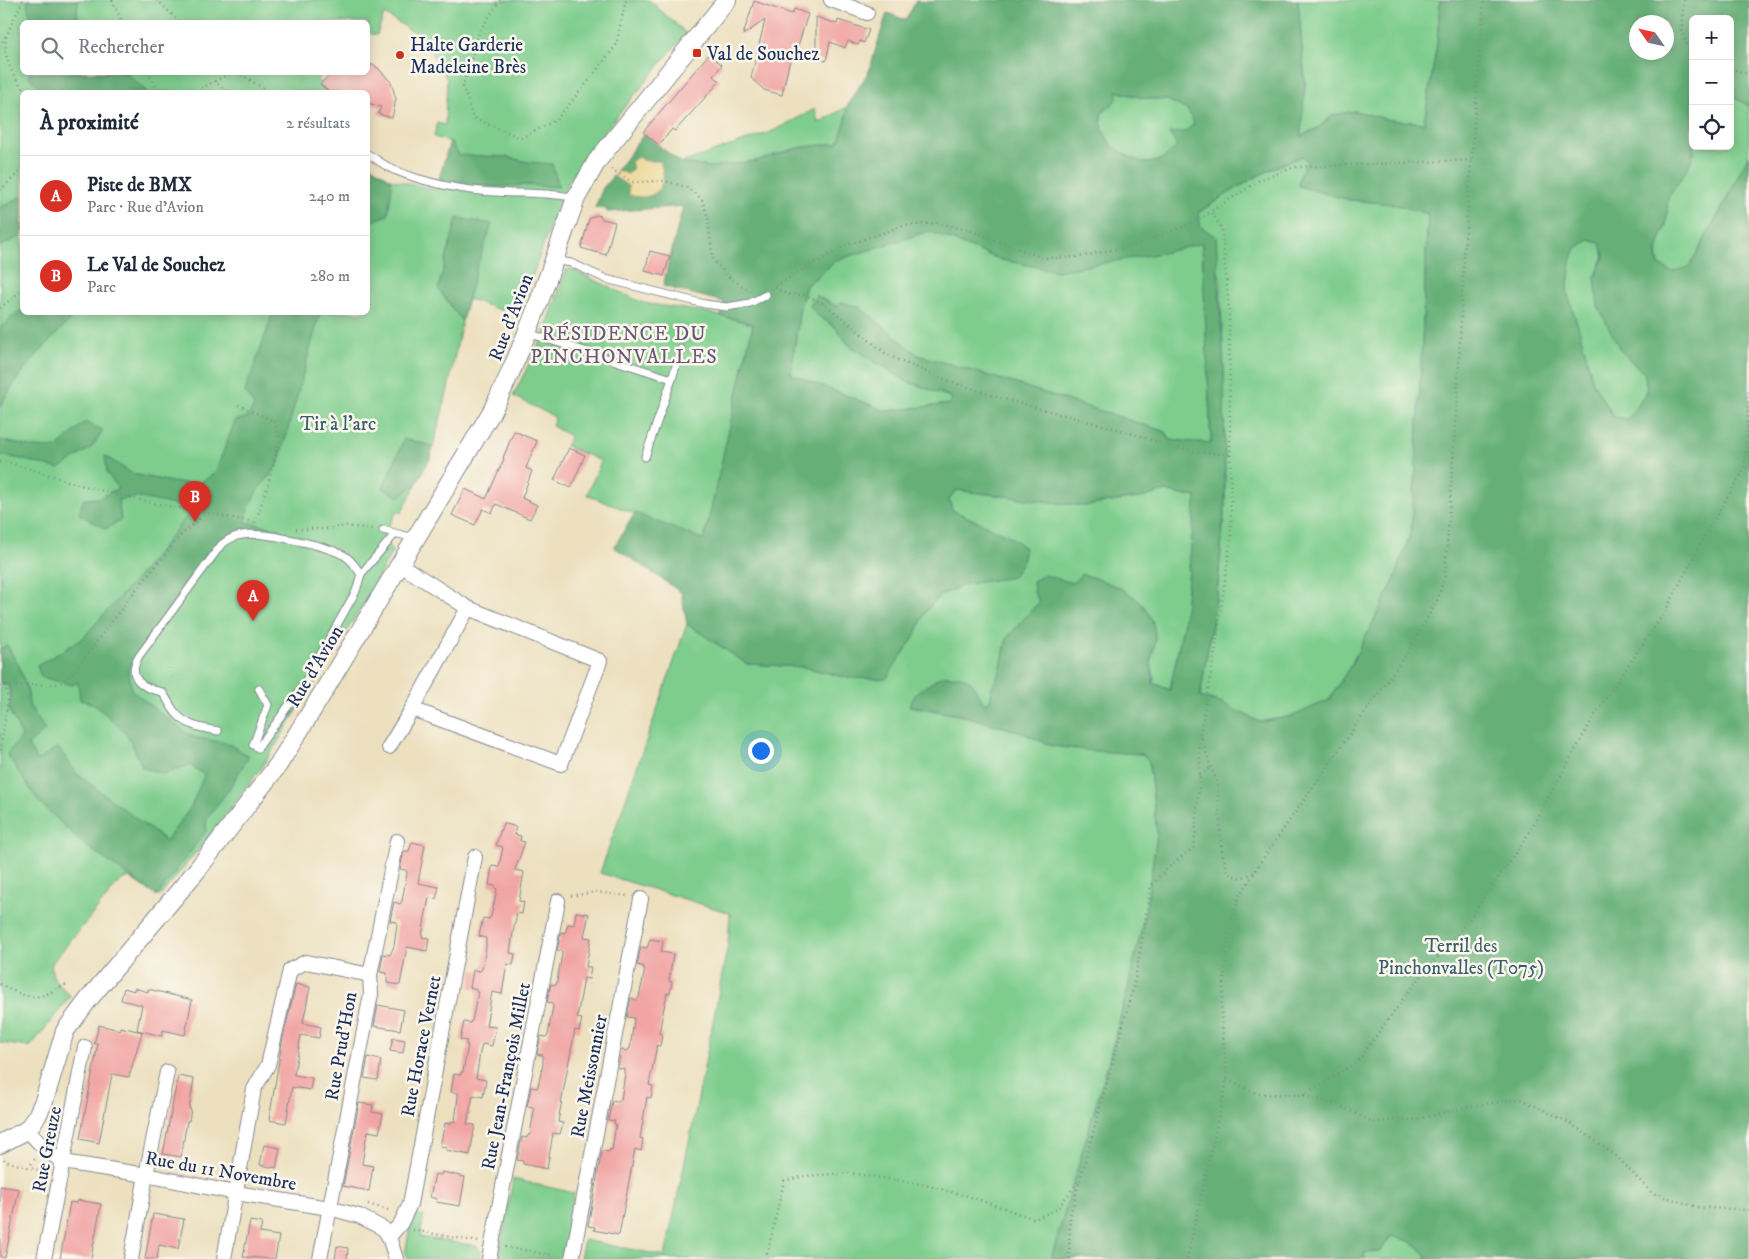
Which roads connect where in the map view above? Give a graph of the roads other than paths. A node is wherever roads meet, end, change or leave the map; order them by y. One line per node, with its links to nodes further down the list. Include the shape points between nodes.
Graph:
1 (727, 0): 5 (street, Rue d'Avion, via 597,161)
2 (831, 0): 3 (street)
3 (867, 13)
4 (370, 155): 5 (lane, via 393,169 462,188)
5 (576, 198): 6 (street, Rue d'Avion)
6 (554, 260): 7 (lane, via 571,263 606,279 705,304 726,307 750,303); 8 (street, Rue d'Avion)
7 (766, 295)
8 (528, 332): 10 (lane); 14 (street, Rue d'Avion, via 491,413)
9 (681, 349): 10 (lane)
10 (672, 379): 11 (lane)
11 (646, 457)
12 (383, 530): 13 (lane)
13 (395, 534): 14 (lane); 16 (lane)
14 (415, 538): 15 (street, Rue d'Avion)
15 (399, 564): 17 (street); 29 (street, Rue d'Avion, via 278,764 197,870 65,1032 44,1101)
16 (361, 574): 18 (lane, via 356,591 304,684 258,748 253,745 268,705); 20 (lane, via 346,556 294,540 244,534 221,545 140,656 135,674 138,683 162,692 183,721 194,727)
17 (468, 608): 19 (street); 19 (street, via 600,661 561,764)
18 (259, 689)
19 (412, 709): 21 (street)
20 (218, 731)
21 (388, 747)
22 (397, 841): 26 (street, Rue Prud'Hon)
23 (475, 857): 35 (street, Rue Horace Vernet, via 410,1204)
24 (641, 899): 42 (street, Rue Meissonnier)
25 (558, 901): 41 (street, Rue Jean-François Millet)
26 (370, 975): 33 (street, via 306,962 290,970 268,1065 254,1089); 34 (street, Rue Prud'Hon, via 370,994)
27 (85, 1047): 31 (street, Rue Greuze)
28 (167, 1072): 32 (street)
29 (27, 1130): 30 (street); 31 (street, Rue du 11 Novembre)
30 (0, 1144)
31 (63, 1162): 32 (street, Rue du 11 Novembre); 36 (street, Rue Greuze)
32 (146, 1175): 33 (street, Rue du 11 Novembre); 37 (street)
33 (236, 1193): 34 (street, Rue du 11 Novembre); 38 (street)
34 (329, 1208): 35 (street, Rue du 11 Novembre, via 374,1222); 39 (street, Rue Prud'Hon)
35 (389, 1237): 40 (street)
36 (44, 1259)
37 (131, 1259)
38 (224, 1259)
39 (320, 1259)
40 (396, 1259)
41 (489, 1259)
42 (572, 1259)

